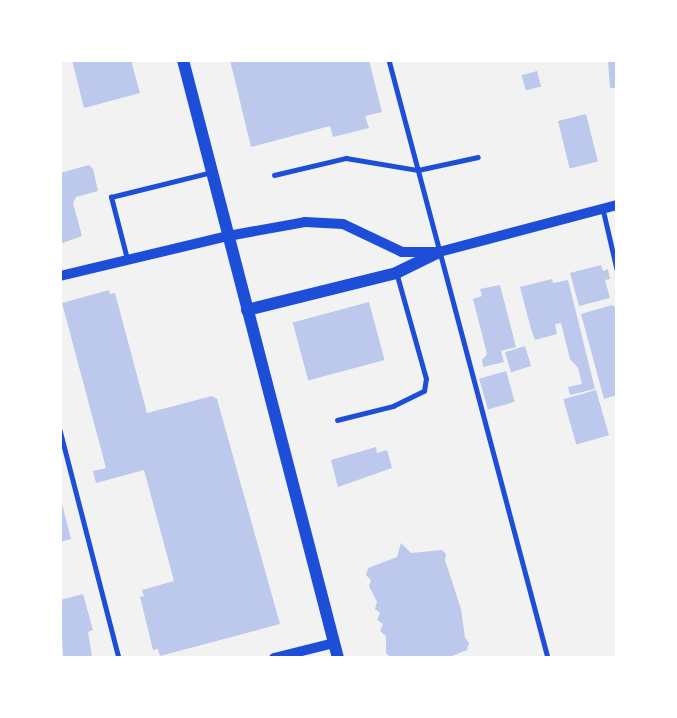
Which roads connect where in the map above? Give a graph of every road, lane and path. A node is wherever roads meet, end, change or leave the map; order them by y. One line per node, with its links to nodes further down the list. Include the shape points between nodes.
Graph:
1 (183, 60): 5 (main road)
2 (389, 60): 4 (lane)
3 (478, 157): 4 (lane)
4 (418, 170): 6 (lane, via 346,158); 10 (lane)
5 (212, 172): 9 (main road); 11 (lane, via 111,197)
6 (274, 175)
7 (617, 205): 8 (street)
8 (603, 209): 10 (street); 12 (lane)
9 (228, 236): 10 (street, via 305,222 343,224 402,252); 11 (street); 15 (main road)
10 (439, 252): 13 (main road); 24 (lane)
11 (128, 259): 14 (street)
12 (617, 268)
13 (396, 273): 15 (main road); 16 (lane, via 426,379 424,391 393,406)
14 (60, 276)
15 (248, 310): 20 (main road)
16 (337, 420)
17 (60, 430): 18 (lane)
18 (67, 459): 19 (lane); 21 (lane)
19 (60, 461)
20 (334, 643): 22 (street); 23 (main road)
21 (119, 658)
22 (274, 658)
23 (338, 658)
24 (548, 658)

